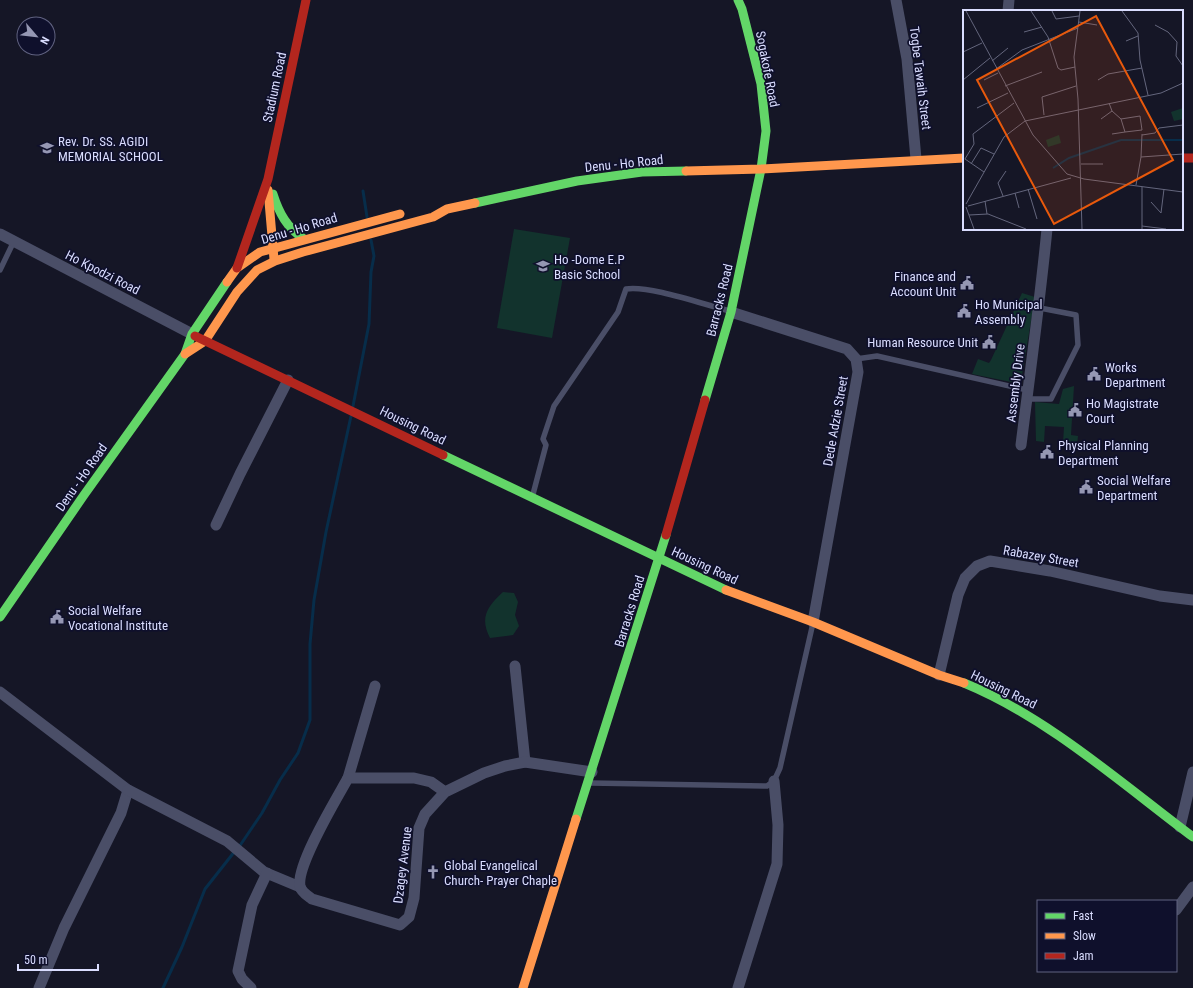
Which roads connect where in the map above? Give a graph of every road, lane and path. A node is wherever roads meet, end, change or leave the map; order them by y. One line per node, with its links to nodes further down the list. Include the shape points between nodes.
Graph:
1 (306, 0): 9 (main road, Stadium Road)
2 (738, 0): 8 (main road, Sogakofe Road, via 761,84 766,131)
3 (896, 0): 7 (street, Togbe Tawaih Street, via 907,59)
4 (1009, 0): 5 (street)
5 (1008, 10)
6 (963, 158): 7 (main road, Denu - Ho Road)
7 (916, 159): 8 (main road, Denu - Ho Road)
8 (761, 169): 11 (main road, Denu - Ho Road, via 642,172 577,181); 22 (main road, Barracks Road)
9 (268, 179): 15 (main road, via 281,216 290,230); 17 (main road, Stadium Road); 19 (main road, Stadium Road)
10 (431, 208): 11 (main road, Denu - Ho Road)
11 (447, 209): 18 (main road, Denu - Ho Road, via 433,217)
12 (410, 212): 15 (main road, Denu - Ho Road)
13 (1048, 230): 21 (street, Assembly Drive)
14 (0, 234): 16 (street, Ho Kpodzi Road)
15 (304, 239): 17 (main road, Denu - Ho Road)
16 (14, 241): 20 (lane); 23 (street, Ho Kpodzi Road)
17 (273, 248): 18 (main road, Stadium Road); 19 (main road, Denu - Ho Road, via 260,252)
18 (275, 261): 24 (main road, Denu - Ho Road, via 248,278)
19 (237, 268): 23 (main road, Denu - Ho Road)
20 (0, 270)
21 (1040, 308): 28 (street, Assembly Drive); 28 (lane, via 1076,315 1078,345 1051,399)
22 (730, 312): 26 (street, Dede Adzie Street, via 848,349); 30 (lane, via 652,290 635,287 626,289 618,312 554,406 543,439 546,445); 32 (main road, Barracks Road)
23 (192, 334): 24 (main road, Housing Road); 25 (main road, Denu - Ho Road)
24 (205, 341): 25 (main road, Denu - Ho Road); 27 (main road, Housing Road)
25 (185, 354): 34 (main road, Denu - Ho Road)
26 (856, 359): 28 (lane, via 877,356); 35 (street, Dede Adzie Street, via 858,372)
27 (288, 380): 30 (main road, Housing Road); 31 (street)
28 (1027, 395): 29 (street, Assembly Drive)
29 (1021, 445)
30 (532, 498): 32 (main road, Housing Road)
31 (216, 525)
32 (659, 558): 35 (main road, Housing Road, via 717,587); 41 (main road, Barracks Road)
33 (1193, 600): 37 (street, Rabazey Street, via 1160,596 1050,571 990,561 977,566 965,578 958,595)
34 (0, 617)
35 (813, 622): 37 (main road, Housing Road); 44 (lane, via 780,768)
36 (515, 666): 40 (street)
37 (939, 675): 48 (main road, Housing Road, via 1007,703 1041,722)
38 (375, 686): 43 (street)
39 (0, 692): 46 (street)
40 (525, 762): 41 (street, Dzagey Avenue); 47 (street, Dzagey Avenue, via 484,773)
41 (592, 772): 45 (main road, Barracks Road)
42 (1193, 772): 48 (street)
43 (348, 778): 47 (street, via 414,778 431,782); 52 (street, via 314,838 303,870)
44 (774, 781): 45 (lane, via 767,786); 57 (street, via 778,825 777,864)
45 (588, 783): 56 (main road, Barracks Road)
46 (128, 790): 50 (street, via 231,844); 54 (street, via 121,812 70,916)
47 (445, 792): 52 (street, Dzagey Avenue, via 425,814 419,828 414,898 409,917 400,925 312,899)
48 (1180, 827): 49 (main road, Housing Road)
49 (1193, 837)
50 (267, 873): 52 (street); 55 (street, via 252,905 238,971)
51 (1193, 887): 53 (street)
52 (302, 890)
53 (1177, 909)
54 (39, 988)
55 (252, 988)
56 (523, 988)
57 (738, 988)

